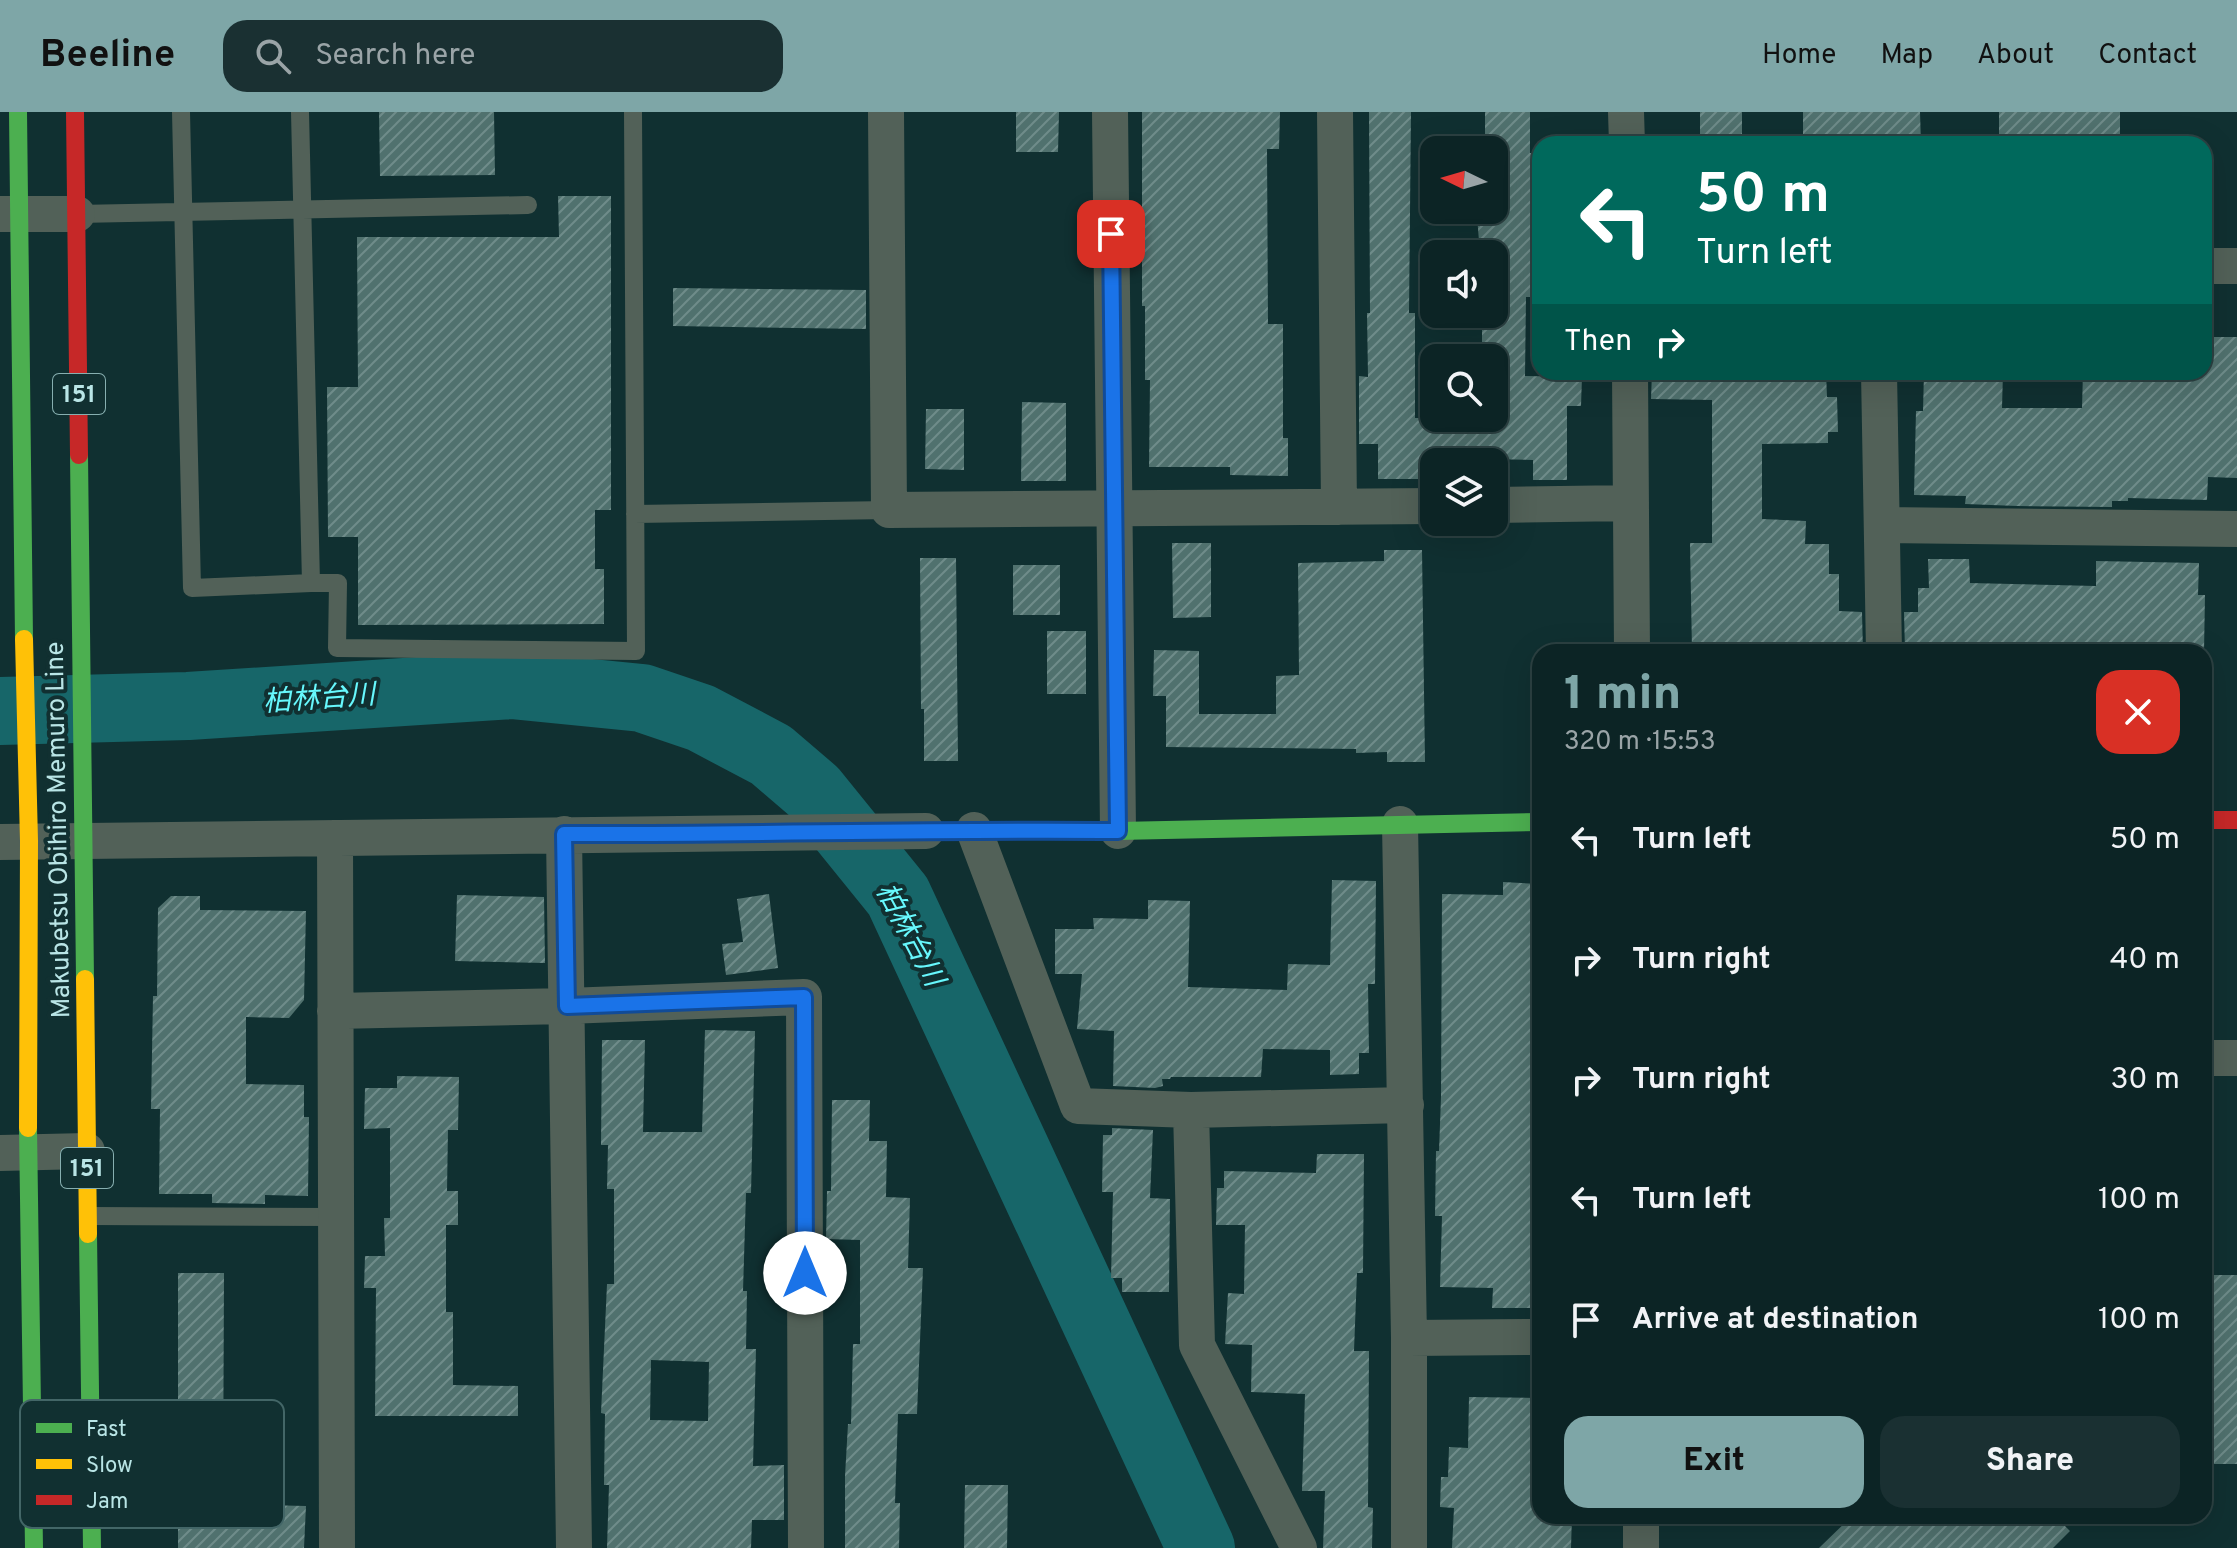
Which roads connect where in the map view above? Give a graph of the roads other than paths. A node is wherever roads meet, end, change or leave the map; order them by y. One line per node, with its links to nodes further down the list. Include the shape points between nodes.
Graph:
1 (18, 112): 14 (main road, Makubetsu Obihiro Memuro Line / 151)
2 (75, 112): 15 (main road, Makubetsu Obihiro Memuro Line / 151)
3 (181, 112): 13 (lane)
4 (300, 112): 12 (lane)
5 (633, 112): 26 (lane)
6 (886, 112): 25 (street)
7 (1110, 112): 24 (street)
8 (1335, 112): 23 (street)
9 (1626, 112): 10 (street)
10 (1627, 136)
11 (528, 205): 12 (lane)
12 (303, 210): 13 (lane); 30 (lane)
13 (183, 212): 15 (lane); 30 (lane, via 192,588)
14 (9, 214): 15 (street); 27 (main road, Makubetsu Obihiro Memuro Line / 151)
15 (77, 214): 42 (main road, Makubetsu Obihiro Memuro Line / 151)
16 (2212, 266): 17 (street)
17 (2237, 266)
18 (1630, 380): 20 (street)
19 (1879, 380): 28 (street)
20 (1631, 503): 21 (street); 31 (street)
21 (1508, 505)
22 (1420, 506): 23 (street)
23 (1339, 507): 24 (street)
24 (1113, 509): 25 (street); 39 (street)
25 (889, 510): 26 (lane)
26 (635, 514): 30 (lane, via 636,651 337,648 338,583)
27 (11, 523): 43 (main road, Makubetsu Obihiro Memuro Line / 151, via 25,676 27,788)
28 (1883, 525): 29 (street); 32 (street)
29 (2237, 529)
30 (311, 583)
31 (1632, 644)
32 (1884, 644)
33 (2212, 820): 34 (main road)
34 (2237, 820)
35 (1532, 822): 36 (main road)
36 (1400, 824): 39 (main road); 48 (street)
37 (974, 830): 38 (main road); 39 (main road); 49 (street, via 1078,1106)
38 (926, 831): 40 (street)
39 (1118, 831)
40 (564, 834): 41 (street); 44 (street)
41 (335, 838): 42 (street); 45 (street)
42 (83, 840): 43 (street); 50 (main road, Makubetsu Obihiro Memuro Line / 151)
43 (14, 842): 51 (main road, Makubetsu Obihiro Memuro Line / 151)
44 (567, 1006): 45 (street); 64 (street); 65 (street, via 804,997)
45 (335, 1011): 53 (street)
46 (2212, 1058): 47 (street)
47 (2237, 1058)
48 (1406, 1105): 49 (street); 55 (street)
49 (1191, 1110): 66 (street, via 1197,1345)
50 (87, 1151): 51 (street); 52 (main road, Makubetsu Obihiro Memuro Line / 151)
51 (14, 1152): 56 (main road, Makubetsu Obihiro Memuro Line / 151)
52 (88, 1216): 53 (lane); 57 (main road, Makubetsu Obihiro Memuro Line / 151)
53 (335, 1217): 63 (street)
54 (1532, 1337): 55 (street)
55 (1409, 1338): 67 (street)
56 (27, 1400)
57 (90, 1400)
58 (1641, 1524): 68 (street)
59 (33, 1528): 61 (main road, Makubetsu Obihiro Memuro Line / 151)
60 (92, 1528): 62 (main road, Makubetsu Obihiro Memuro Line / 151)
61 (34, 1548)
62 (92, 1548)
63 (337, 1548)
64 (574, 1548)
65 (806, 1548)
66 (1299, 1548)
67 (1409, 1548)
68 (1641, 1548)

